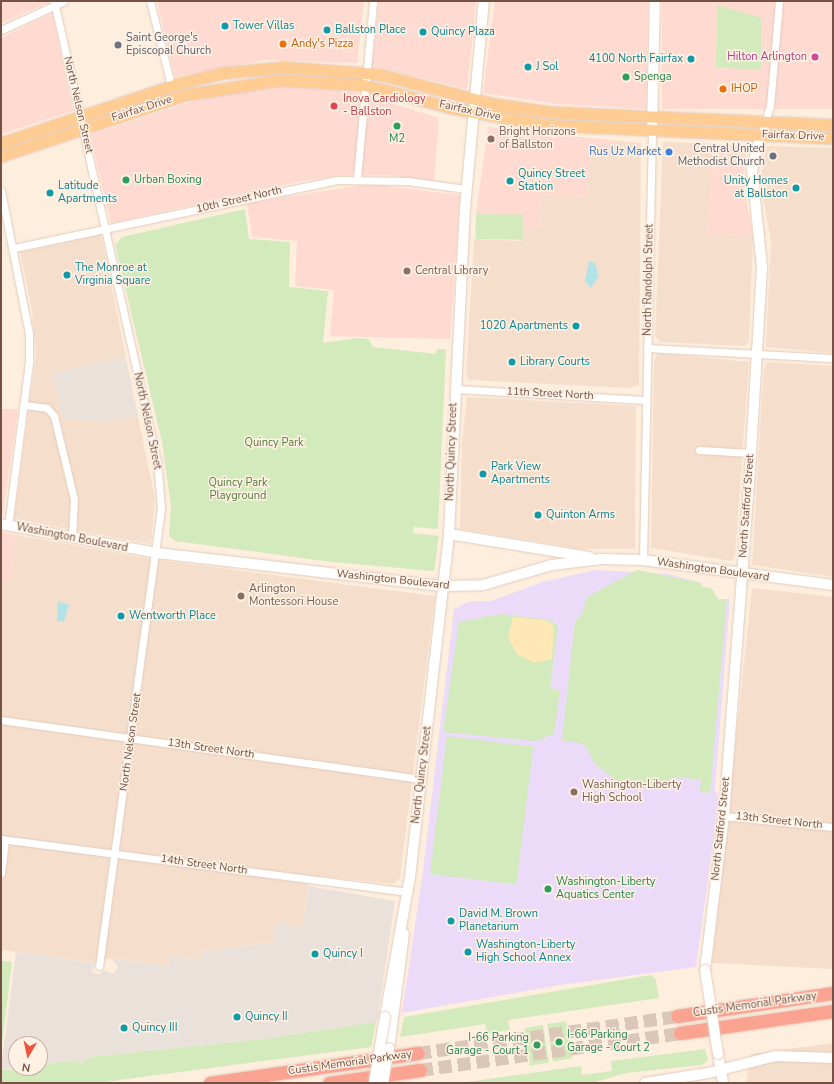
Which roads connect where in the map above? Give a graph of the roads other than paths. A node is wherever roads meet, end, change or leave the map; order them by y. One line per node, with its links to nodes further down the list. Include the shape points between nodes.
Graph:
1 (64, 1): 7 (street)
2 (150, 1): 10 (street)
3 (373, 1): 9 (street)
4 (484, 1): 13 (main road, North Quincy Street)
5 (655, 1): 16 (main road, North Randolph Street)
6 (780, 1): 17 (street, North Stafford Street, via 776,55)
7 (54, 3): 8 (street); 15 (street, North Nelson Street)
8 (1, 30)
9 (365, 73): 10 (main road, Fairfax Drive, via 314,68 253,69); 11 (street); 13 (main road, Fairfax Drive)
10 (171, 85): 12 (main road); 15 (main road, Fairfax Drive)
11 (364, 85): 12 (main road, Fairfax Drive, via 279,80 228,85); 14 (main road, Fairfax Drive); 25 (street)
12 (174, 98): 19 (main road, Fairfax Drive)
13 (473, 99): 14 (main road, North Quincy Street); 16 (main road, Fairfax Drive, via 550,112)
14 (472, 112): 20 (main road, Fairfax Drive, via 546,125); 26 (main road, North Quincy Street)
15 (80, 116): 19 (street, North Nelson Street); 23 (main road, Fairfax Drive)
16 (653, 117): 17 (main road, Fairfax Drive); 20 (main road, North Randolph Street)
17 (765, 122): 18 (main road, Fairfax Drive); 21 (street, North Stafford Street)
18 (833, 125)
19 (83, 128): 24 (main road, Fairfax Drive); 28 (street, North Nelson Street)
20 (652, 129): 21 (main road, Fairfax Drive); 30 (street, North Randolph Street)
21 (761, 135): 22 (main road, Fairfax Drive); 31 (main road, North Stafford Street, via 752,170 762,252)
22 (833, 138)
23 (1, 143)
24 (1, 156)
25 (357, 178): 26 (street, 10th Street North); 28 (street, 10th Street North, via 280,190)
26 (466, 189): 33 (main road, North Quincy Street)
27 (1, 191): 29 (street)
28 (105, 229): 29 (street, 10th Street North); 41 (street, North Nelson Street, via 156,460 161,508)
29 (14, 248): 35 (street, via 29,330)
30 (647, 348): 31 (street); 34 (street, North Randolph Street)
31 (756, 353): 32 (street); 37 (main road, North Stafford Street)
32 (833, 358)
33 (455, 389): 34 (street, 11th Street North); 39 (main road, North Quincy Street)
34 (646, 400): 43 (street, North Randolph Street)
35 (24, 405): 38 (street); 40 (street, via 47,408 54,416 74,499)
36 (699, 450): 37 (street)
37 (751, 453): 44 (main road, North Stafford Street)
38 (5, 525): 40 (main road, Washington Boulevard)
39 (449, 534): 42 (main road); 46 (main road, North Quincy Street)
40 (72, 538): 41 (main road, Washington Boulevard)
41 (157, 553): 46 (main road, Washington Boulevard); 48 (street, North Nelson Street)
42 (602, 559): 43 (main road, Washington Boulevard); 46 (main road, Washington Boulevard, via 552,566 483,585)
43 (643, 560): 44 (main road, Washington Boulevard)
44 (742, 574): 45 (main road, Washington Boulevard); 50 (main road, North Stafford Street)
45 (833, 585)
46 (444, 586): 49 (main road, North Quincy Street)
47 (1, 720): 48 (street, 13th Street North)
48 (132, 738): 49 (street, 13th Street North); 53 (street, North Nelson Street)
49 (421, 779): 55 (main road, North Quincy Street)
50 (724, 816): 51 (street, 13th Street North); 65 (main road, North Stafford Street, bridge, via 705,970)
51 (833, 826)
52 (3, 839): 53 (street, 14th Street North); 54 (street)
53 (116, 854): 55 (street, 14th Street North); 56 (street, North Nelson Street)
54 (1, 873)
55 (406, 897): 60 (main road, North Quincy Street)
56 (99, 966)
57 (833, 993): 59 (highway, Custis Memorial Parkway)
58 (833, 1011): 61 (highway, Custis Memorial Parkway)
59 (677, 1016)
60 (389, 1017): 68 (main road, North Quincy Street, bridge); 69 (main road, North Quincy Street, bridge)
61 (680, 1033)
62 (418, 1053): 66 (highway, Custis Memorial Parkway)
63 (833, 1058): 65 (main road, via 775,1056)
64 (420, 1070): 67 (highway, Custis Memorial Parkway)
65 (720, 1070): 70 (main road); 71 (main road, North Stafford Street)
66 (210, 1083)
67 (329, 1083)
68 (374, 1083)
69 (383, 1083)
70 (645, 1083)
71 (723, 1083)

